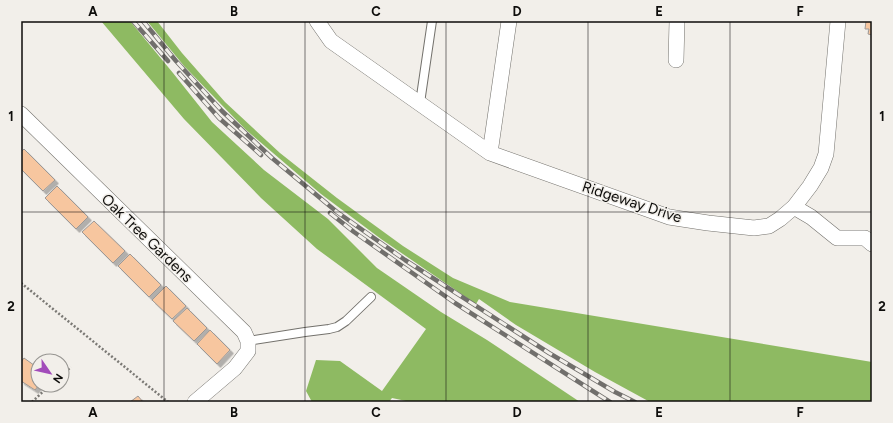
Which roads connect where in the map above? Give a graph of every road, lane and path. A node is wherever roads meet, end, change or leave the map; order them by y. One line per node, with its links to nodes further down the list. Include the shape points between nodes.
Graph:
1 (317, 21): 7 (street, Ridgeway Drive, via 331,41)
2 (432, 21): 7 (lane)
3 (509, 21): 9 (street)
4 (677, 21): 6 (street)
5 (838, 21): 10 (street, Ridgeway Drive, via 826,154 821,168)
6 (676, 60)
7 (420, 103): 9 (street, Ridgeway Drive)
8 (21, 114): 14 (street, Oak Tree Gardens, via 244,332)
9 (490, 153): 10 (street, Ridgeway Drive, via 669,217 754,228 769,226)
10 (794, 207): 11 (street, via 837,238 865,238)
11 (872, 244)
12 (21, 284): 17 (path)
13 (371, 297): 14 (lane, via 337,327)
14 (248, 341): 18 (street, via 248,351 235,368)
15 (42, 393): 16 (path)
16 (32, 402)
17 (168, 402)
18 (195, 402)

